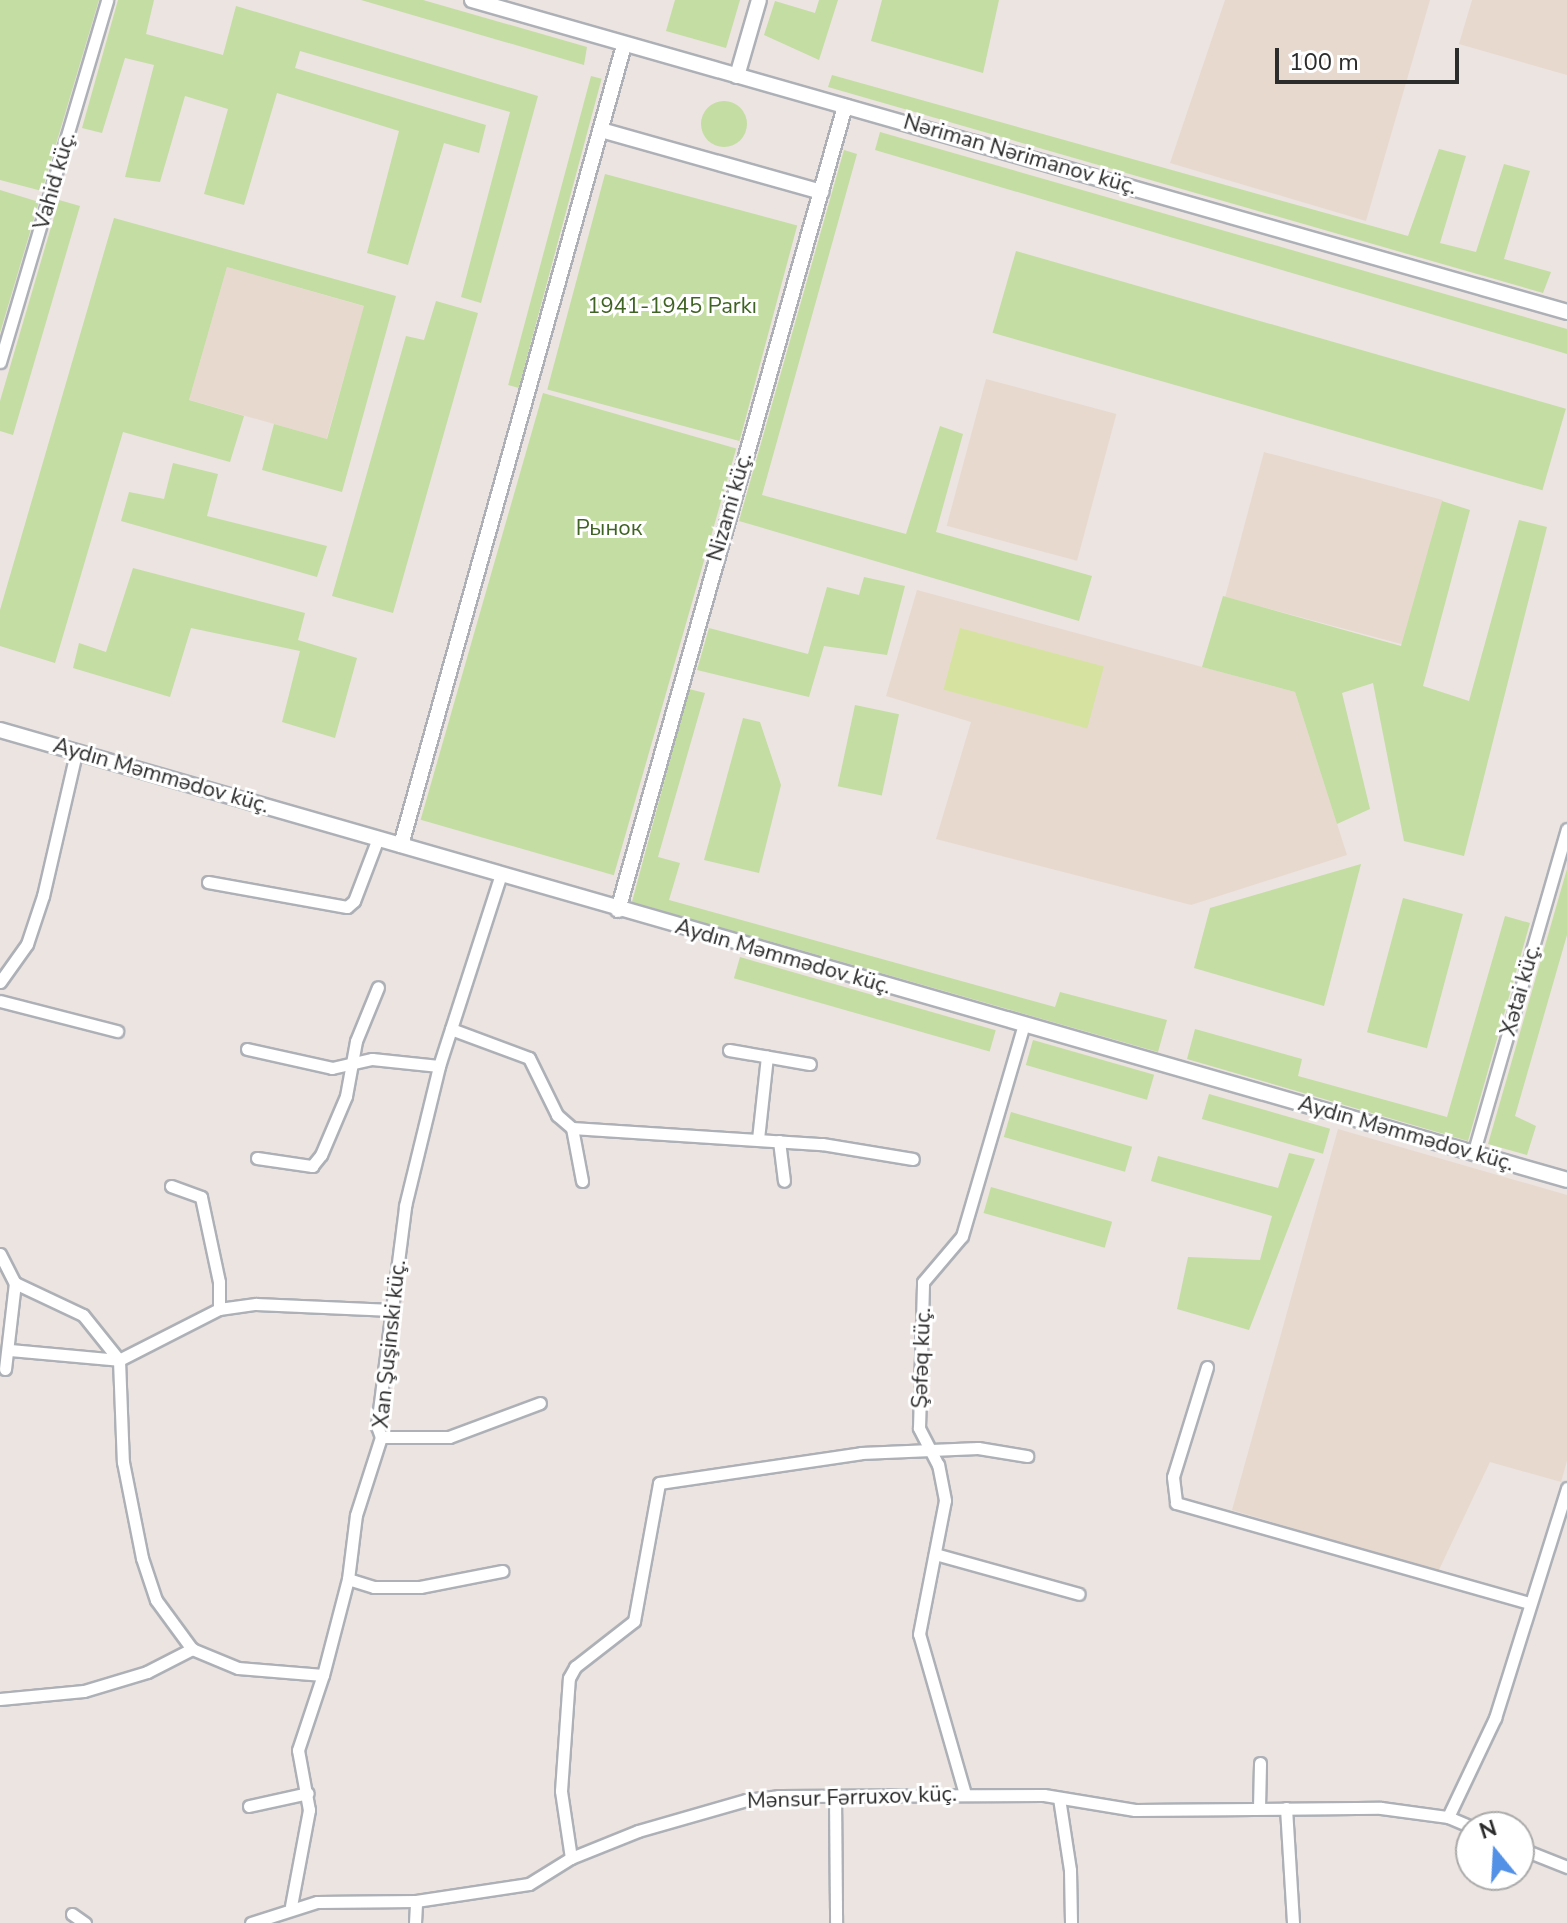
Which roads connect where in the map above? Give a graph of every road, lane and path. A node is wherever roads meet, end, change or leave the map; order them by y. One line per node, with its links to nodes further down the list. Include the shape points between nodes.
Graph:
1 (107, 0): 10 (street, Vahid küç.)
2 (472, 0): 4 (street, Nəriman Nərimanov küç.)
3 (759, 0): 5 (street)
4 (624, 45): 5 (street, Nəriman Nərimanov küç.); 7 (street)
5 (737, 76): 6 (street, Nəriman Nərimanov küç.)
6 (845, 106): 8 (street, Nizami küç.); 9 (street, Nəriman Nərimanov küç.)
7 (601, 130): 8 (street); 15 (street)
8 (821, 192): 18 (street, Nizami küç.)
9 (1567, 312)
10 (0, 362)
11 (0, 730): 12 (street, Aydın Məmmədov küç.)
12 (76, 753): 14 (street, Aydın Məmmədov küç.); 19 (street, via 43,896 27,944)
13 (1567, 829): 34 (street, Xətai küç.)
14 (378, 838): 15 (street, Aydın Məmmədov küç.); 17 (street, via 347,907)
15 (401, 845): 16 (street, Aydın Məmmədov küç.)
16 (501, 874): 18 (street, Aydın Məmmədov küç.); 23 (street, Xan Şuşinski küç.)
17 (208, 882)
18 (618, 910): 22 (street, Aydın Məmmədov küç.)
19 (0, 982)
20 (378, 987): 28 (street, via 360,1027)
21 (0, 1001): 24 (street)
22 (1023, 1027): 34 (street, Aydın Məmmədov küç.); 52 (street, Şəfəq küç., via 962,1236 923,1282 919,1428)
23 (451, 1029): 30 (street, Xan Şuşinski küç.); 31 (street, via 529,1058 557,1115)
24 (117, 1031)
25 (247, 1049): 28 (street, via 323,1066)
26 (729, 1050): 27 (street)
27 (767, 1056): 29 (street); 32 (street)
28 (352, 1064): 30 (street, via 372,1059); 35 (street, via 346,1096 312,1166)
29 (810, 1064)
30 (439, 1066): 44 (street, Xan Şuşinski küç., via 405,1206)
31 (572, 1128): 32 (street); 38 (street)
32 (758, 1139): 33 (street)
33 (779, 1141): 36 (street); 39 (street)
34 (1474, 1151): 37 (street, Aydın Məmmədov küç.)
35 (257, 1158)
36 (913, 1159)
37 (1567, 1180)
38 (582, 1181)
39 (784, 1181)
40 (171, 1186): 43 (street, via 201,1197 219,1282)
41 (0, 1254): 42 (street)
42 (15, 1283): 45 (street); 47 (street, via 83,1315)
43 (219, 1309): 44 (street, via 256,1304); 47 (street)
44 (392, 1310): 51 (street, Xan Şuşinski küç., via 377,1426)
45 (5, 1322): 46 (street)
46 (10, 1350): 47 (street); 49 (street)
47 (119, 1360): 60 (street, via 123,1462 142,1558 156,1600)
48 (1207, 1367): 59 (street, via 1173,1477 1176,1503)
49 (5, 1369)
50 (540, 1403): 51 (street, via 449,1437)
51 (381, 1437): 57 (street, Xan Şuşinski küç., via 356,1515)
52 (929, 1453): 53 (street, via 978,1448); 55 (street, Şəfəq küç., via 944,1480 943,1527); 74 (street, via 831,1455 659,1483 634,1621 575,1667 569,1678 561,1791)
53 (1027, 1456)
54 (1567, 1488): 59 (street)
55 (935, 1554): 58 (street); 65 (street, Şəfəq küç., via 919,1634)
56 (502, 1571): 57 (street, via 420,1587 374,1587)
57 (348, 1579): 61 (street, Xan Şuşinski küç.)
58 (1079, 1594)
59 (1530, 1603): 71 (street, via 1495,1718)
60 (192, 1649): 61 (street, via 238,1668); 62 (street, via 147,1672 84,1691)
61 (323, 1675): 64 (street, Xan Şuşinski küç., via 298,1750 300,1783)
62 (0, 1699)
63 (1260, 1763): 69 (street)
64 (308, 1793): 68 (street); 77 (street, Xan Şuşinski küç., via 307,1843)
65 (965, 1794): 66 (street, Mənsur Fərruxov küç.); 67 (street, Mənsur Fərruxov küç.)
66 (835, 1796): 74 (street, Mənsur Fərruxov küç., via 746,1800 677,1818); 82 (street)
67 (1059, 1798): 69 (street, Mənsur Fərruxov küç., via 1135,1810); 83 (street, via 1070,1870)
68 (249, 1806)
69 (1259, 1808): 70 (street, Mənsur Fərruxov küç.)
70 (1286, 1808): 71 (street, Mənsur Fərruxov küç., via 1381,1808); 84 (street)
71 (1448, 1817): 72 (street, Mənsur Fərruxov küç.)
72 (1455, 1820)
73 (1535, 1854): 75 (street)
74 (571, 1858): 76 (street, Mənsur Fərruxov küç., via 529,1884)
75 (1567, 1867)
76 (416, 1901): 77 (street, Mənsur Fərruxov küç.); 81 (street)
77 (291, 1906): 80 (street, Mənsur Fərruxov küç.)
78 (72, 1914): 79 (street)
79 (85, 1923)
80 (251, 1923)
81 (415, 1923)
82 (836, 1923)
83 (1071, 1923)
84 (1293, 1923)

